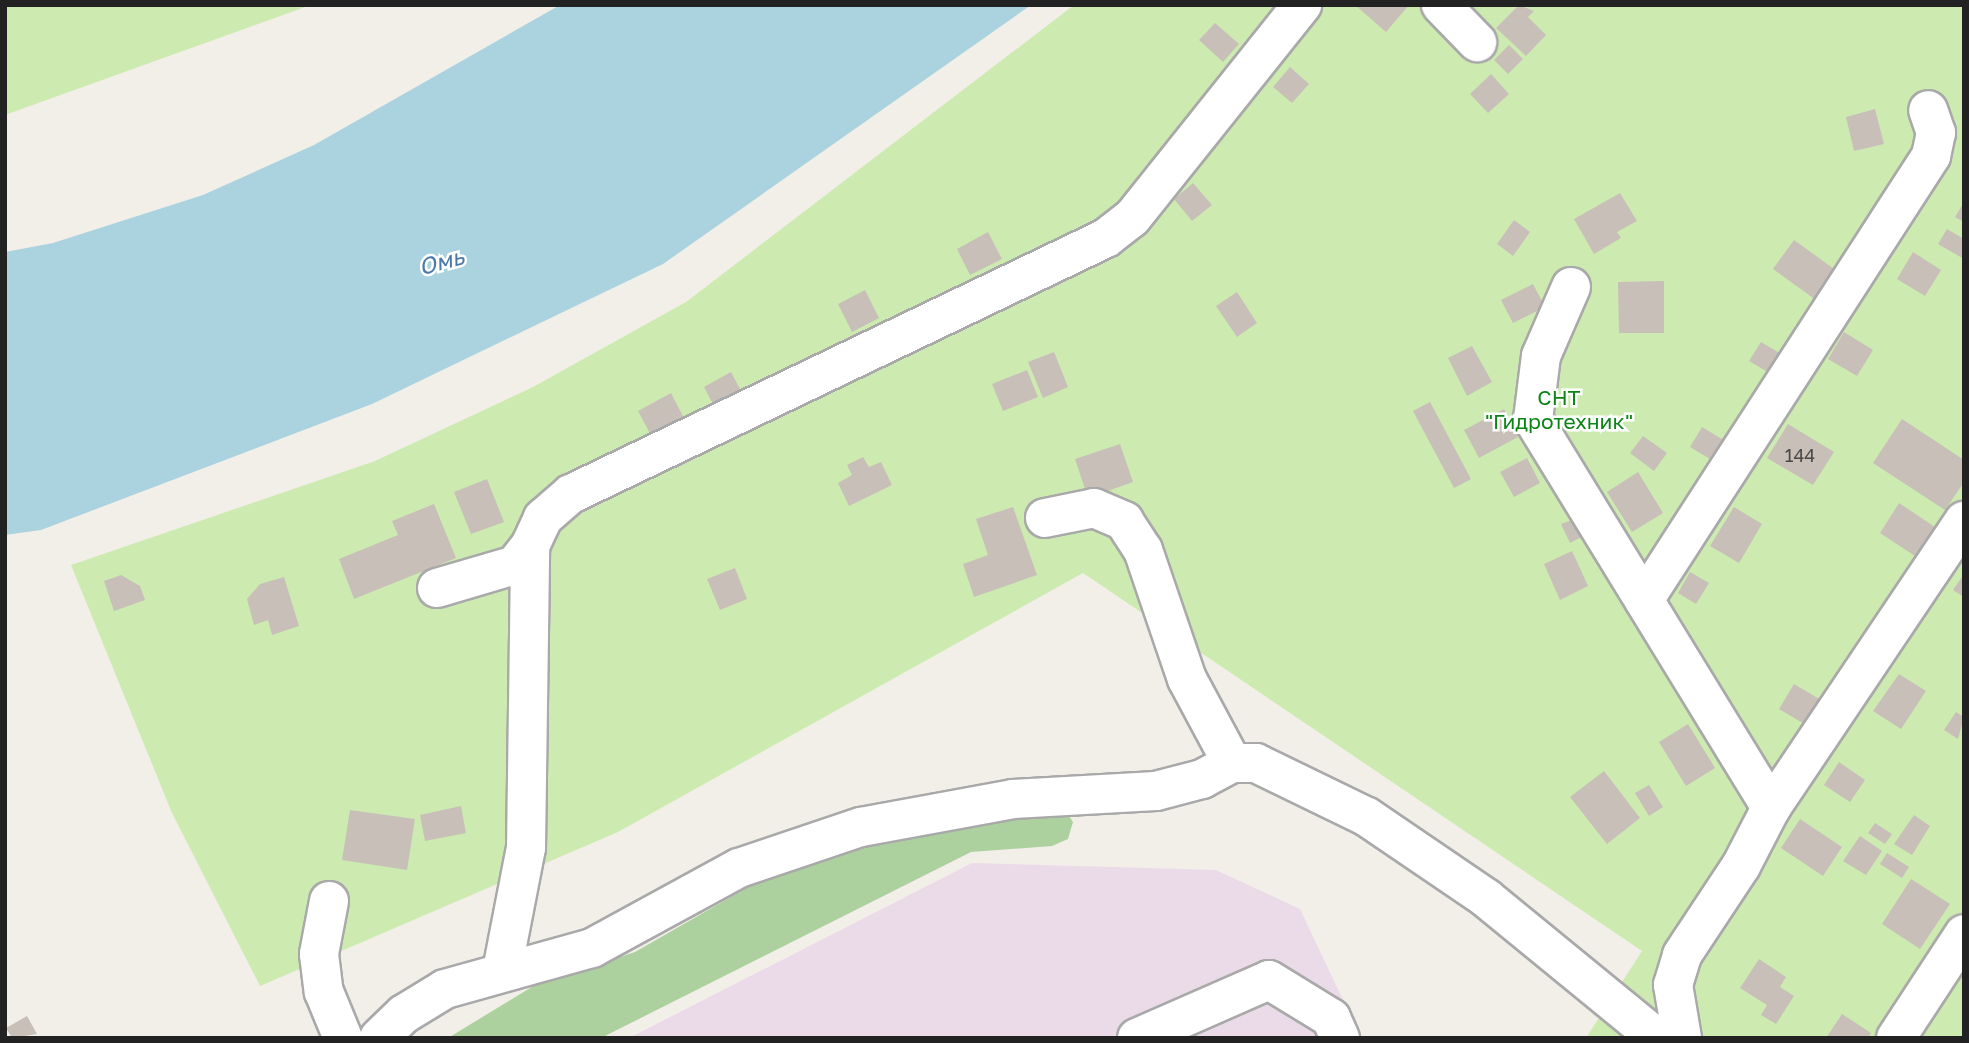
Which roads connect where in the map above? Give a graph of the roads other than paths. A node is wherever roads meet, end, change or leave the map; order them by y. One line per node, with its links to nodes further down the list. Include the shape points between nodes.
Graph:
1 (1302, 5): 8 (street, via 1132,218 1107,238 571,494 543,518)
2 (1441, 5): 3 (street)
3 (1477, 42)
4 (1928, 110): 10 (street, via 1936,133 1931,156)
5 (1571, 287): 10 (street, via 1541,356 1533,419)
6 (1045, 518): 11 (street, via 1094,508 1124,521 1143,550 1186,679)
7 (1964, 521): 12 (street)
8 (530, 546): 9 (street, via 514,565); 15 (street, via 526,848)
9 (437, 588)
10 (1644, 600): 12 (street)
11 (1233, 764): 15 (street, via 1202,779 1156,791 1013,799 861,827 739,868 592,948); 20 (street, via 1256,763 1281,771 1367,817 1486,898)
12 (1771, 808): 21 (street, via 1741,866 1682,956 1673,985)
13 (329, 901): 16 (street, via 319,954 324,992)
14 (1964, 934): 22 (street)
15 (502, 971): 17 (street, via 445,989 404,1014)
16 (343, 1038)
17 (379, 1038)
18 (1137, 1038): 19 (street, via 1269,980 1331,1018)
19 (1340, 1038)
20 (1657, 1038)
21 (1682, 1038)
22 (1896, 1038)

